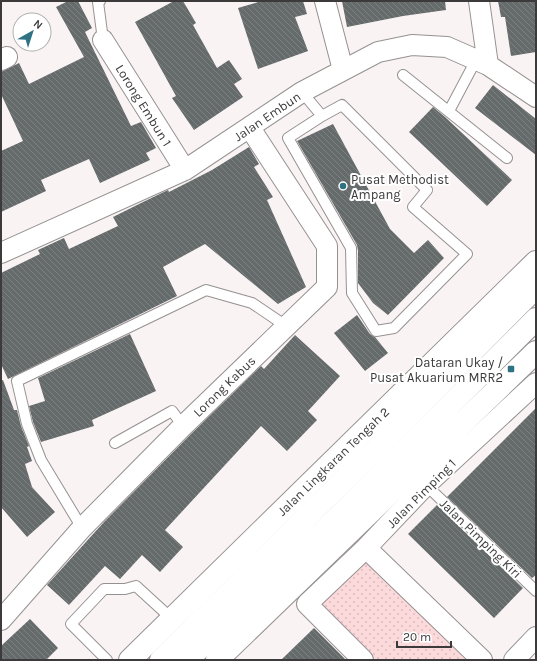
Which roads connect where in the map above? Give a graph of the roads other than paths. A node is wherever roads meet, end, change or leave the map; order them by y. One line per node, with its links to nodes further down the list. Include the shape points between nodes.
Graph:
1 (100, 1): 4 (lane, via 98,2)
2 (324, 1): 6 (street)
3 (479, 1): 5 (street)
4 (103, 40): 14 (street, Lorong Embun 1)
5 (482, 63): 6 (street, Jalan Embun, via 447,47 412,45 378,52); 9 (street, Jalan Embun); 10 (lane)
6 (343, 70): 8 (street, Jalan Embun)
7 (403, 75): 10 (lane)
8 (302, 92): 11 (lane); 12 (street, Jalan Embun)
9 (536, 97)
10 (449, 111): 13 (lane)
11 (322, 116): 11 (lane, via 342,105 427,190 413,207 467,254 394,328 376,332 352,293 351,248 288,138)
12 (250, 128): 14 (street, Jalan Embun); 19 (street, Lorong Kabus, via 327,246 327,287)
13 (507, 158)
14 (185, 170): 15 (street, Jalan Embun)
15 (1, 253)
16 (536, 262): 28 (highway, Jalan Lingkaran Tengah 2)
17 (536, 287): 33 (highway, via 376,449)
18 (536, 319): 34 (highway, via 337,518)
19 (286, 326): 22 (street, Lorong Kabus); 25 (lane, via 252,303 206,290 17,381 27,424 41,460)
20 (536, 352): 35 (highway)
21 (536, 383): 24 (street, Jalan Pimping 1)
22 (183, 426): 23 (lane, via 172,411); 25 (street, Lorong Kabus)
23 (115, 443)
24 (426, 486): 26 (street, Jalan Pimping 1); 27 (lane, Jalan Pimping Kiri)
25 (82, 528): 29 (street, Lorong Kabus)
26 (366, 548): 36 (street, Jalan Pimping 1, via 308,604); 37 (street)
27 (536, 590)
28 (172, 619): 31 (lane, via 136,586 104,589 71,624); 32 (highway, Jalan Lingkaran Tengah 2)
29 (1, 620)
30 (536, 637): 38 (street)
31 (107, 660)
32 (130, 660)
33 (161, 660)
34 (187, 660)
35 (217, 660)
36 (363, 660)
37 (482, 660)
38 (514, 660)

